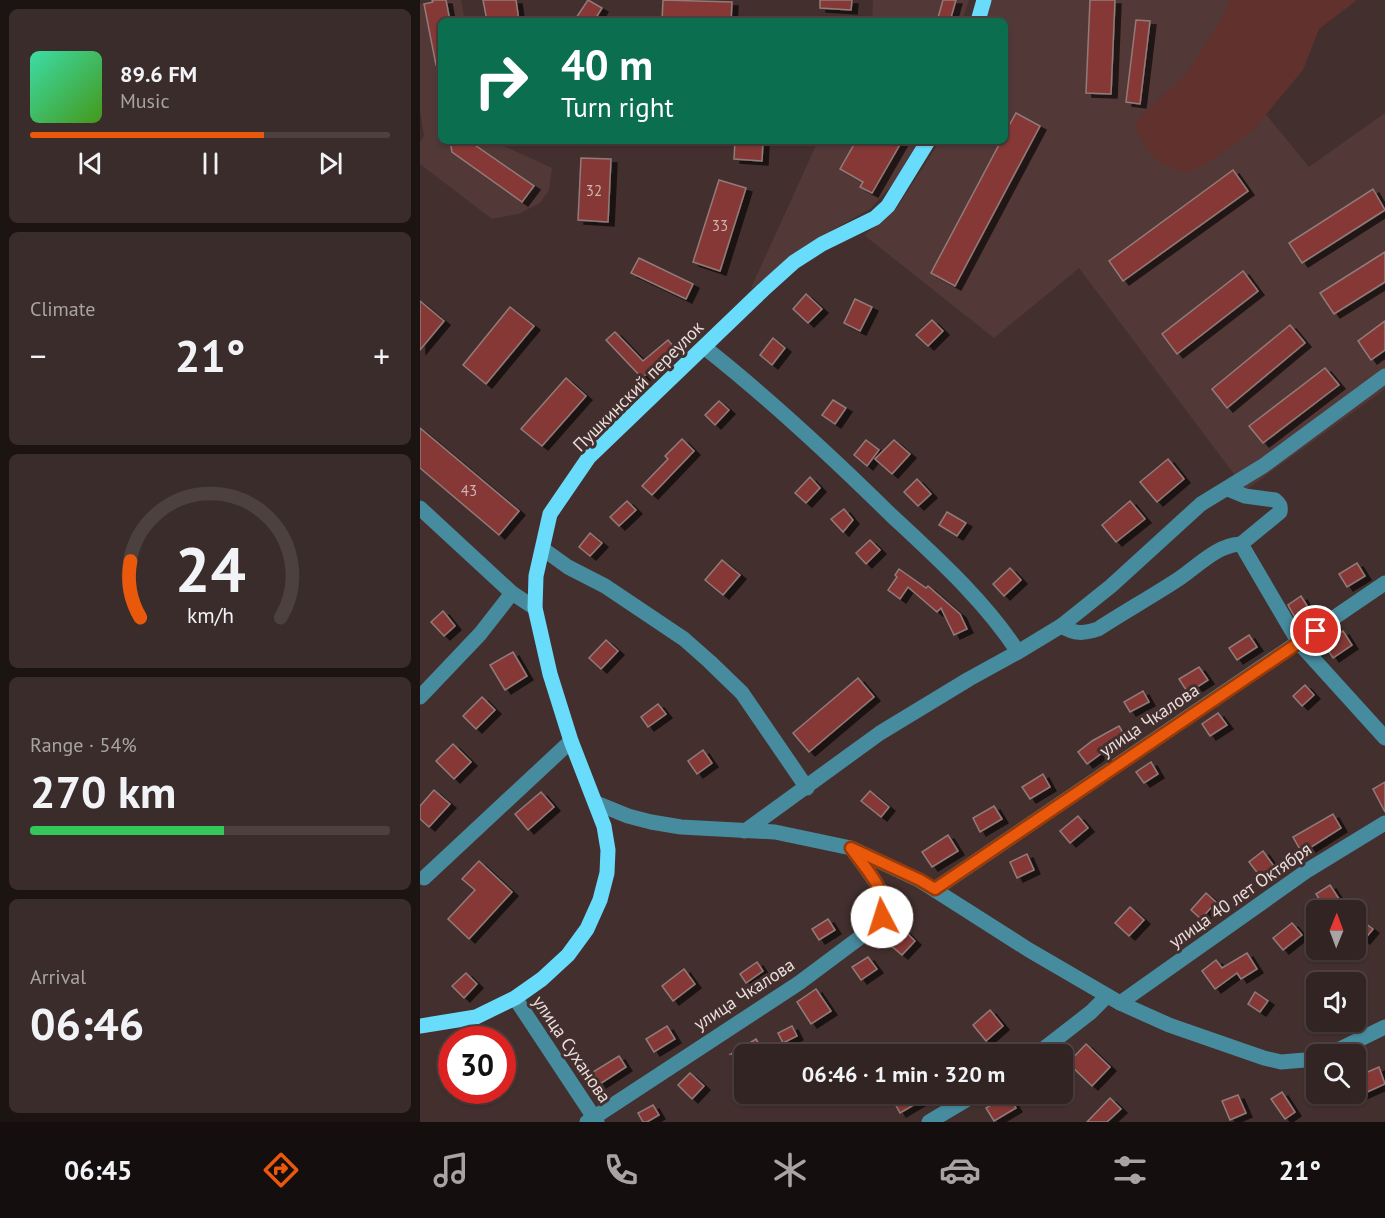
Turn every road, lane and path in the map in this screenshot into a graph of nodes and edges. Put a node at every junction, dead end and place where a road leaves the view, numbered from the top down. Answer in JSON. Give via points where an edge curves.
{"nodes":[{"id":1,"x":984,"y":0,"type":"edge"},
{"id":2,"x":979,"y":18,"type":"edge"},
{"id":3,"x":926,"y":144,"type":"edge"},
{"id":4,"x":704,"y":346,"type":"junction"},
{"id":5,"x":1385,"y":376,"type":"edge"},
{"id":6,"x":1228,"y":489,"type":"junction"},
{"id":7,"x":420,"y":508,"type":"edge"},
{"id":8,"x":1241,"y":544,"type":"junction"},
{"id":9,"x":543,"y":549,"type":"junction"},
{"id":10,"x":1385,"y":583,"type":"edge"},
{"id":11,"x":512,"y":593,"type":"junction"},
{"id":12,"x":536,"y":608,"type":"junction"},
{"id":13,"x":1061,"y":626,"type":"junction"},
{"id":14,"x":1299,"y":643,"type":"junction"},
{"id":15,"x":1018,"y":652,"type":"junction"},
{"id":16,"x":420,"y":697,"type":"edge"},
{"id":17,"x":1385,"y":738,"type":"edge"},
{"id":18,"x":571,"y":741,"type":"junction"},
{"id":19,"x":807,"y":788,"type":"junction"},
{"id":20,"x":596,"y":803,"type":"junction"},
{"id":21,"x":1385,"y":823,"type":"edge"},
{"id":22,"x":745,"y":831,"type":"junction"},
{"id":23,"x":851,"y":848,"type":"junction"},
{"id":24,"x":424,"y":878,"type":"dead end"},
{"id":25,"x":935,"y":889,"type":"junction"},
{"id":26,"x":515,"y":998,"type":"junction"},
{"id":27,"x":1113,"y":1000,"type":"junction"},
{"id":28,"x":420,"y":1026,"type":"edge"},
{"id":29,"x":1385,"y":1027,"type":"edge"},
{"id":30,"x":1050,"y":1044,"type":"edge"},
{"id":31,"x":1350,"y":1044,"type":"edge"},
{"id":32,"x":1306,"y":1059,"type":"edge"},
{"id":33,"x":959,"y":1104,"type":"edge"},
{"id":34,"x":592,"y":1120,"type":"edge"},
{"id":35,"x":929,"y":1122,"type":"edge"}],
"edges":[{"from":1,"to":2,"type":"main road"},
{"from":3,"to":4,"type":"main road","name":"Пушкинский переулок","via":[[908,177],[875,219],[794,262]]},
{"from":4,"to":9,"type":"main road","name":"Пушкинский переулок","via":[[589,458],[550,514]]},
{"from":4,"to":15,"type":"street","via":[[778,407],[901,524],[987,609]]},
{"from":5,"to":6,"type":"street"},
{"from":6,"to":8,"type":"street","via":[[1275,500],[1281,506],[1280,512]]},
{"from":6,"to":13,"type":"street","via":[[1201,504]]},
{"from":7,"to":11,"type":"street"},
{"from":8,"to":13,"type":"street","via":[[1211,555],[1098,629],[1073,633]]},
{"from":8,"to":14,"type":"street"},
{"from":9,"to":12,"type":"main road","name":"Пушкинский переулок","via":[[535,587]]},
{"from":9,"to":19,"type":"street","via":[[684,639],[710,662],[742,693]]},
{"from":10,"to":14,"type":"street","name":"улица Чкалова"},
{"from":11,"to":12,"type":"street"},
{"from":11,"to":16,"type":"street","via":[[480,634]]},
{"from":12,"to":18,"type":"main road","name":"Пушкинский переулок","via":[[550,674]]},
{"from":13,"to":15,"type":"street"},
{"from":14,"to":17,"type":"street"},
{"from":14,"to":25,"type":"street","name":"улица Чкалова"},
{"from":15,"to":19,"type":"street","via":[[880,733]]},
{"from":18,"to":20,"type":"main road","name":"Пушкинский переулок"},
{"from":18,"to":24,"type":"street"},
{"from":19,"to":22,"type":"street"},
{"from":20,"to":22,"type":"street","via":[[651,822]]},
{"from":20,"to":26,"type":"main road","name":"Пушкинский переулок","via":[[608,850],[608,873],[600,900],[568,955]]},
{"from":21,"to":27,"type":"street","name":"улица 40 лет Октября"},
{"from":22,"to":23,"type":"street","via":[[803,837]]},
{"from":23,"to":25,"type":"street"},
{"from":23,"to":34,"type":"street","name":"улица Чкалова","via":[[882,892],[882,917],[874,927],[799,983]]},
{"from":25,"to":27,"type":"street"},
{"from":26,"to":28,"type":"main road","name":"Пушкинский переулок","via":[[476,1017]]},
{"from":26,"to":34,"type":"street","name":"улица Суханова"},
{"from":27,"to":30,"type":"street","name":"улица 40 лет Октября"},
{"from":27,"to":32,"type":"street","via":[[1169,1025],[1263,1058],[1287,1062]]},
{"from":29,"to":31,"type":"street"},
{"from":33,"to":35,"type":"street"}]}
